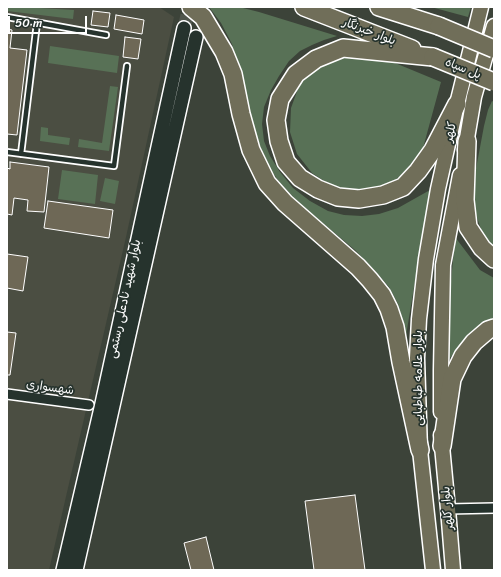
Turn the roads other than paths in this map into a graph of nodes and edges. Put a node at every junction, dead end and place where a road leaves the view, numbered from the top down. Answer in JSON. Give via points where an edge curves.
{"nodes":[{"id":1,"x":190,"y":7,"type":"edge"},
{"id":2,"x":304,"y":7,"type":"edge"},
{"id":3,"x":380,"y":7,"type":"edge"},
{"id":4,"x":397,"y":7,"type":"edge"},
{"id":5,"x":481,"y":7,"type":"edge"},
{"id":6,"x":7,"y":17,"type":"edge"},
{"id":7,"x":37,"y":23,"type":"junction"},
{"id":8,"x":439,"y":26,"type":"junction"},
{"id":9,"x":494,"y":26,"type":"edge"},
{"id":10,"x":184,"y":28,"type":"tunnel mouth"},
{"id":11,"x":106,"y":35,"type":"dead end"},
{"id":12,"x":196,"y":38,"type":"tunnel mouth"},
{"id":13,"x":494,"y":49,"type":"edge"},
{"id":14,"x":433,"y":57,"type":"junction"},
{"id":15,"x":127,"y":66,"type":"dead end"},
{"id":16,"x":494,"y":82,"type":"edge"},
{"id":17,"x":457,"y":104,"type":"junction"},
{"id":18,"x":467,"y":141,"type":"junction"},
{"id":19,"x":7,"y":152,"type":"edge"},
{"id":20,"x":21,"y":154,"type":"junction"},
{"id":21,"x":426,"y":258,"type":"joint"},
{"id":22,"x":494,"y":259,"type":"edge"},
{"id":23,"x":443,"y":265,"type":"joint"},
{"id":24,"x":494,"y":328,"type":"edge"},
{"id":25,"x":7,"y":394,"type":"edge"},
{"id":26,"x":89,"y":405,"type":"dead end"},
{"id":27,"x":442,"y":446,"type":"junction"},
{"id":28,"x":420,"y":450,"type":"junction"},
{"id":29,"x":494,"y":508,"type":"edge"},
{"id":30,"x":448,"y":509,"type":"junction"},
{"id":31,"x":63,"y":570,"type":"edge"},
{"id":32,"x":76,"y":570,"type":"edge"},
{"id":33,"x":433,"y":570,"type":"edge"},
{"id":34,"x":453,"y":570,"type":"edge"}],
"edges":[{"from":1,"to":28,"type":"highway","via":[[203,17],[224,52],[233,74],[251,150],[267,183],[285,203],[358,267],[382,295],[395,327]]},
{"from":2,"to":14,"type":"highway","name":"بلوار خبرنگار"},
{"from":3,"to":8,"type":"highway"},
{"from":4,"to":8,"type":"highway"},
{"from":5,"to":17,"type":"main road","name":"کلهر"},
{"from":6,"to":7,"type":"lane"},
{"from":7,"to":11,"type":"lane"},
{"from":7,"to":20,"type":"lane"},
{"from":8,"to":13,"type":"highway","bridge":true},
{"from":9,"to":18,"type":"main road","name":"کلهر","via":[[474,96]]},
{"from":10,"to":31,"type":"main road","name":"بلوار شهید نادعلی رستمی"},
{"from":12,"to":32,"type":"main road","name":"بلوار شهید نادعلی رستمی"},
{"from":14,"to":16,"type":"highway","name":"پل سپاه","bridge":true},
{"from":14,"to":17,"type":"highway","via":[[343,48],[316,59],[296,74],[280,99],[276,120],[286,162],[300,178],[338,197],[359,199],[383,195],[403,187],[418,171],[433,150]]},
{"from":15,"to":20,"type":"lane","via":[[114,166]]},
{"from":17,"to":21,"type":"main road","name":"کلهر"},
{"from":18,"to":22,"type":"highway","via":[[465,200],[468,227],[482,248]]},
{"from":18,"to":23,"type":"main road","name":"کلهر"},
{"from":19,"to":20,"type":"lane"},
{"from":21,"to":28,"type":"main road","name":"بلوار علامه طباطبایی","via":[[417,358]]},
{"from":23,"to":27,"type":"main road","name":"بلوار علامه طباطبایی"},
{"from":24,"to":27,"type":"highway","via":[[474,342],[463,356],[452,379]]},
{"from":25,"to":26,"type":"street","name":"شهسواری"},
{"from":27,"to":30,"type":"main road","name":"بلوار کلهر"},
{"from":28,"to":33,"type":"main road","name":"بلوار کلهر"},
{"from":29,"to":30,"type":"street"},
{"from":30,"to":34,"type":"main road","name":"بلوار کلهر"}]}
